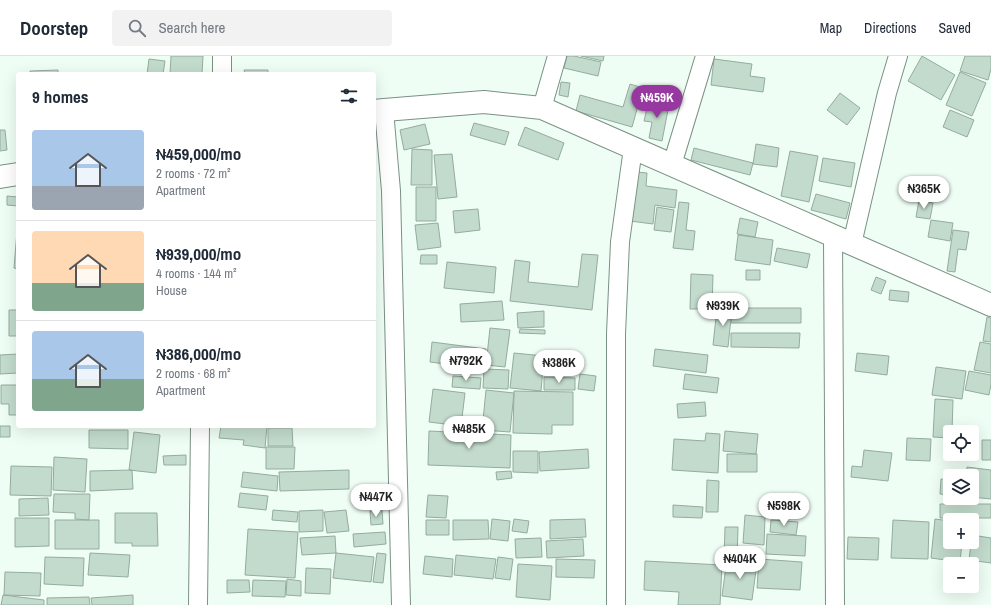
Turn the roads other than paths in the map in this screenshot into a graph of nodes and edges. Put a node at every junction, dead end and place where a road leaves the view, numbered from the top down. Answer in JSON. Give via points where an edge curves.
{"nodes":[{"id":1,"x":222,"y":56,"type":"edge"},
{"id":2,"x":557,"y":56,"type":"edge"},
{"id":3,"x":705,"y":56,"type":"edge"},
{"id":4,"x":898,"y":56,"type":"edge"},
{"id":5,"x":222,"y":72,"type":"edge"},
{"id":6,"x":542,"y":108,"type":"junction"},
{"id":7,"x":379,"y":110,"type":"edge"},
{"id":8,"x":633,"y":148,"type":"junction"},
{"id":9,"x":672,"y":166,"type":"junction"},
{"id":10,"x":16,"y":174,"type":"edge"},
{"id":11,"x":0,"y":177,"type":"edge"},
{"id":12,"x":842,"y":240,"type":"junction"},
{"id":13,"x":991,"y":305,"type":"edge"},
{"id":14,"x":200,"y":428,"type":"edge"},
{"id":15,"x":198,"y":605,"type":"edge"},
{"id":16,"x":401,"y":605,"type":"edge"},
{"id":17,"x":616,"y":605,"type":"edge"},
{"id":18,"x":835,"y":605,"type":"edge"}],
"edges":[{"from":1,"to":5,"type":"street"},
{"from":2,"to":6,"type":"street"},
{"from":3,"to":9,"type":"street"},
{"from":4,"to":12,"type":"street"},
{"from":6,"to":7,"type":"street","via":[[484,102]]},
{"from":6,"to":8,"type":"street"},
{"from":7,"to":16,"type":"street","via":[[391,191]]},
{"from":8,"to":9,"type":"street"},
{"from":8,"to":17,"type":"street","via":[[620,242],[617,319]]},
{"from":9,"to":12,"type":"street"},
{"from":10,"to":11,"type":"street"},
{"from":12,"to":13,"type":"street"},
{"from":12,"to":18,"type":"street"},
{"from":14,"to":15,"type":"street"}]}
